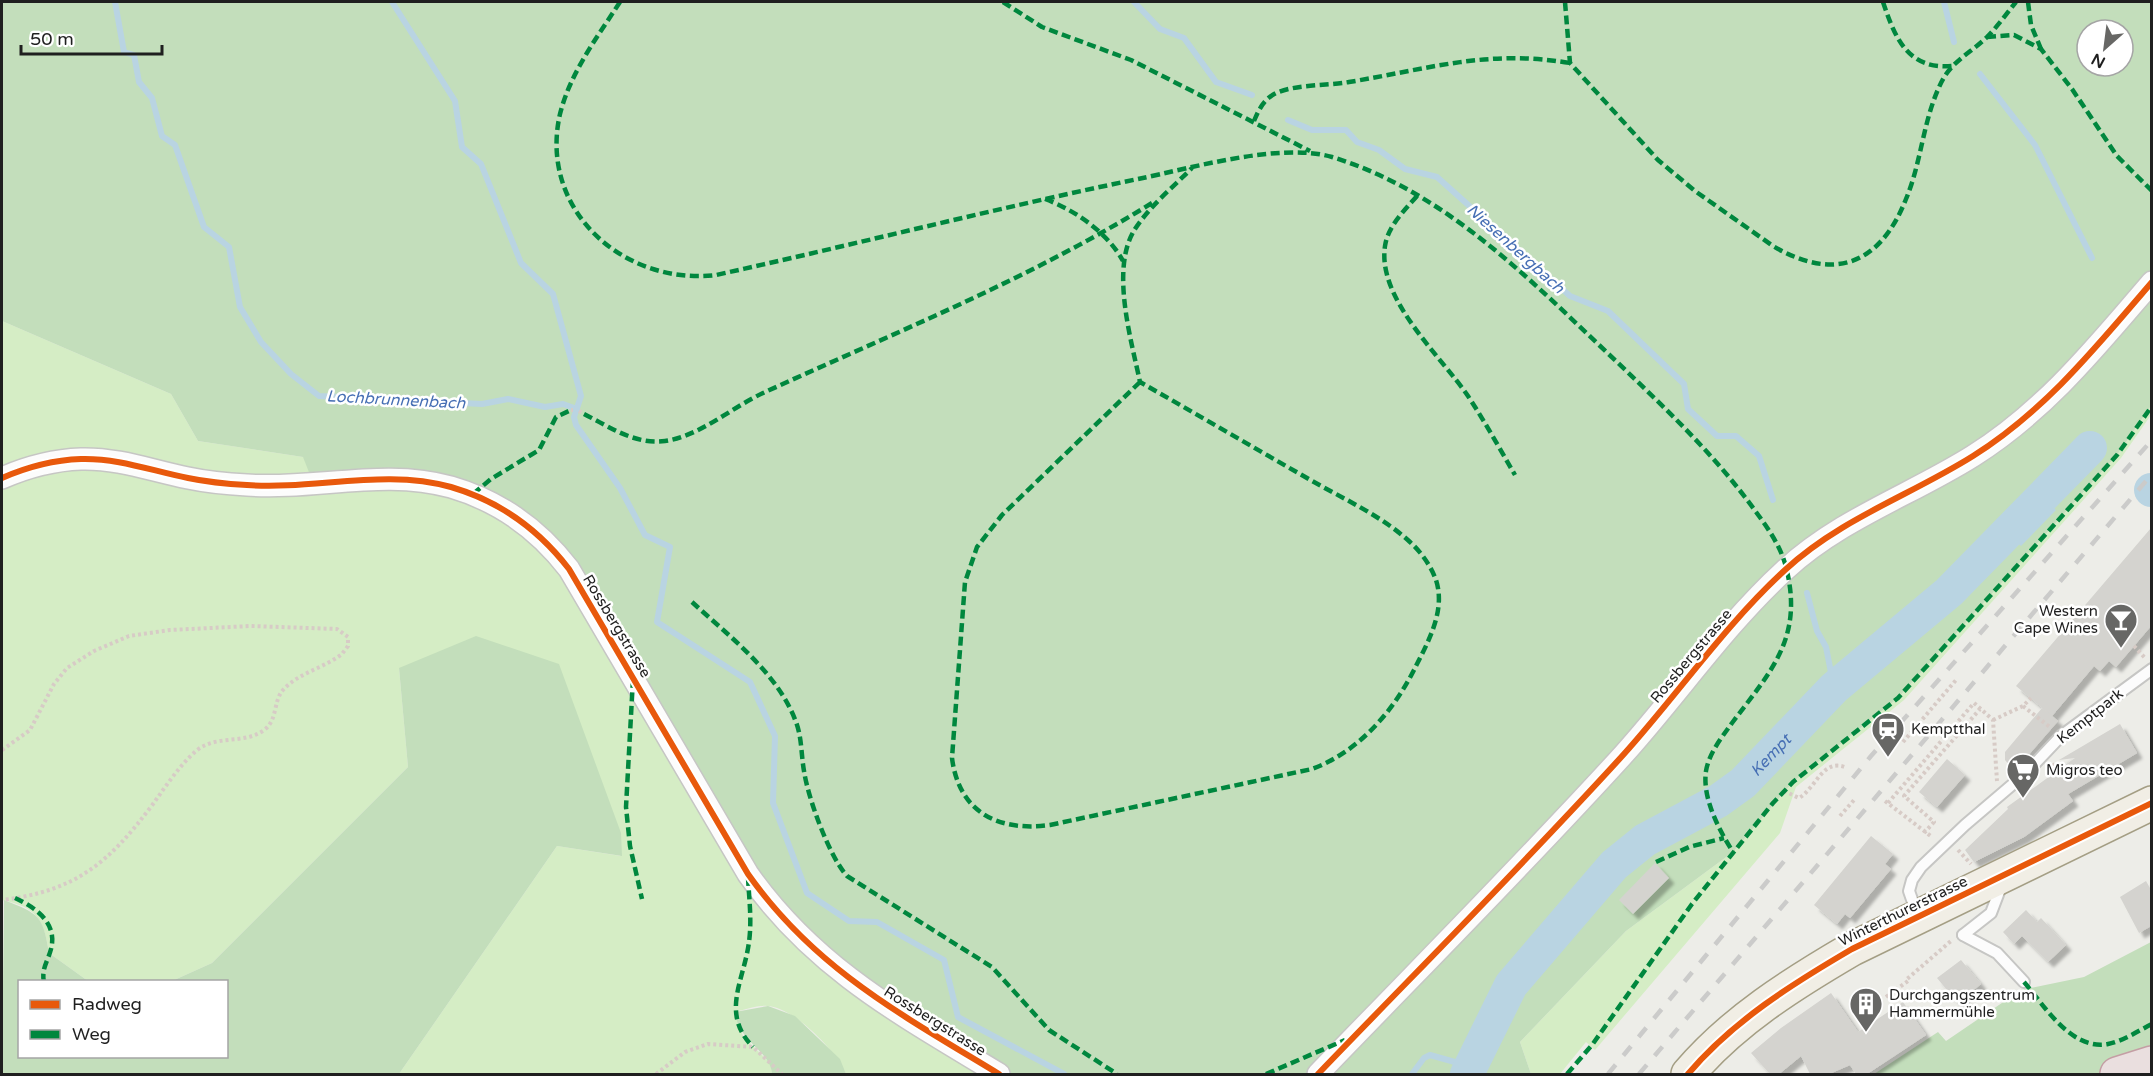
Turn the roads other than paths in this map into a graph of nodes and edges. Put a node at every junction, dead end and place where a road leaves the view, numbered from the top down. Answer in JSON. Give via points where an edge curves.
{"nodes":[{"id":1,"x":2151,"y":282,"type":"edge"},
{"id":2,"x":2,"y":478,"type":"edge"},
{"id":3,"x":2151,"y":669,"type":"edge"},
{"id":4,"x":2151,"y":803,"type":"edge"},
{"id":5,"x":1989,"y":871,"type":"junction"},
{"id":6,"x":1918,"y":917,"type":"junction"},
{"id":7,"x":2024,"y":982,"type":"dead end"},
{"id":8,"x":2151,"y":1063,"type":"edge"},
{"id":9,"x":999,"y":1074,"type":"edge"},
{"id":10,"x":1318,"y":1074,"type":"edge"},
{"id":11,"x":1688,"y":1074,"type":"edge"},
{"id":12,"x":2117,"y":1074,"type":"edge"}],
"edges":[{"from":1,"to":10,"type":"street","name":"Rossbergstrasse","via":[[2067,381],[2011,429],[1971,457],[1843,526],[1781,574],[1733,623],[1601,779]]},
{"from":2,"to":9,"type":"street","name":"Rossbergstrasse","via":[[49,462],[95,459],[126,462],[191,479],[249,485],[412,479],[453,487],[505,511],[540,536],[569,569],[747,874],[782,919],[838,972]]},
{"from":3,"to":6,"type":"lane","name":"Kemptpark","via":[[2061,736],[1921,867],[1910,885],[1909,898]]},
{"from":4,"to":5,"type":"main road","name":"Winterthurerstrasse"},
{"from":5,"to":6,"type":"main road","name":"Winterthurerstrasse"},
{"from":5,"to":7,"type":"lane","via":[[1998,900],[1991,913],[1963,935],[1997,953]]},
{"from":6,"to":11,"type":"main road","name":"Winterthurerstrasse","via":[[1852,949],[1789,987],[1738,1025]]},
{"from":8,"to":12,"type":"highway"}]}
